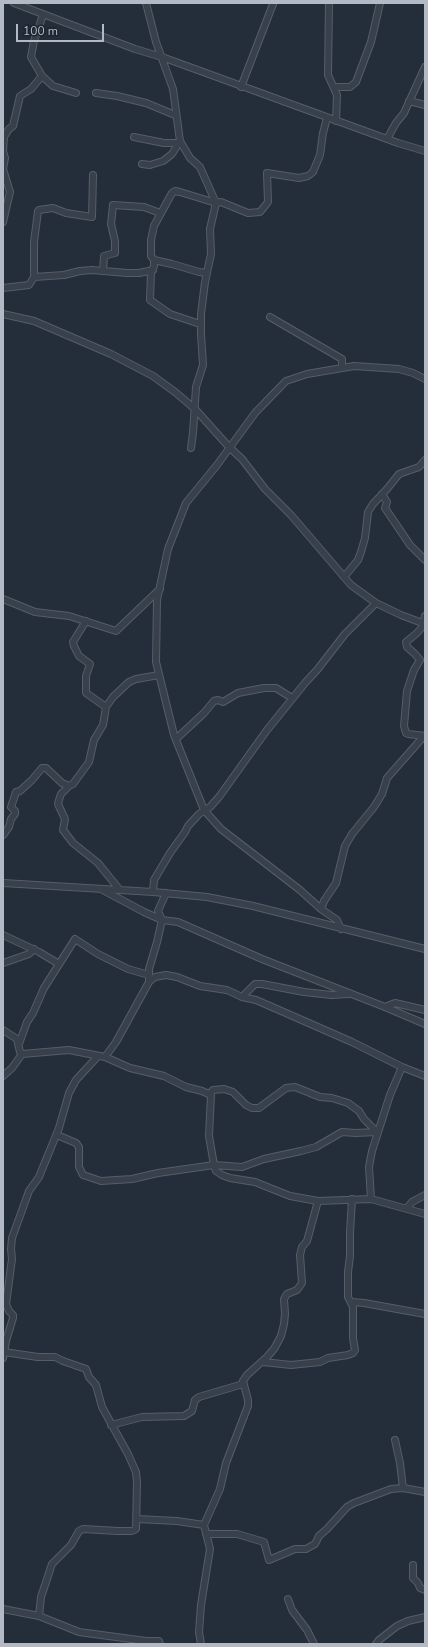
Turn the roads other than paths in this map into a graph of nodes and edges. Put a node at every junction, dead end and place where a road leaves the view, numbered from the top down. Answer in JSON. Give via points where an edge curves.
{"nodes":[{"id":1,"x":14,"y":3,"type":"edge"},
{"id":2,"x":146,"y":3,"type":"edge"},
{"id":3,"x":329,"y":3,"type":"edge"},
{"id":4,"x":380,"y":3,"type":"edge"},
{"id":5,"x":273,"y":4,"type":"dead end"},
{"id":6,"x":43,"y":15,"type":"junction"},
{"id":7,"x":162,"y":57,"type":"junction"},
{"id":8,"x":425,"y":67,"type":"edge"},
{"id":9,"x":42,"y":76,"type":"junction"},
{"id":10,"x":241,"y":87,"type":"junction"},
{"id":11,"x":334,"y":87,"type":"junction"},
{"id":12,"x":76,"y":93,"type":"dead end"},
{"id":13,"x":96,"y":93,"type":"dead end"},
{"id":14,"x":409,"y":101,"type":"junction"},
{"id":15,"x":425,"y":106,"type":"edge"},
{"id":16,"x":175,"y":115,"type":"junction"},
{"id":17,"x":328,"y":118,"type":"junction"},
{"id":18,"x":336,"y":120,"type":"junction"},
{"id":19,"x":134,"y":137,"type":"dead end"},
{"id":20,"x":387,"y":139,"type":"junction"},
{"id":21,"x":179,"y":142,"type":"junction"},
{"id":22,"x":425,"y":151,"type":"edge"},
{"id":23,"x":142,"y":164,"type":"dead end"},
{"id":24,"x":93,"y":175,"type":"dead end"},
{"id":25,"x":216,"y":203,"type":"junction"},
{"id":26,"x":160,"y":213,"type":"junction"},
{"id":27,"x":3,"y":222,"type":"edge"},
{"id":28,"x":154,"y":260,"type":"junction"},
{"id":29,"x":153,"y":270,"type":"junction"},
{"id":30,"x":103,"y":271,"type":"junction"},
{"id":31,"x":207,"y":273,"type":"junction"},
{"id":32,"x":34,"y":278,"type":"junction"},
{"id":33,"x":3,"y":288,"type":"edge"},
{"id":34,"x":3,"y":314,"type":"edge"},
{"id":35,"x":270,"y":317,"type":"dead end"},
{"id":36,"x":200,"y":324,"type":"junction"},
{"id":37,"x":342,"y":367,"type":"junction"},
{"id":38,"x":425,"y":379,"type":"edge"},
{"id":39,"x":195,"y":409,"type":"junction"},
{"id":40,"x":229,"y":447,"type":"junction"},
{"id":41,"x":191,"y":448,"type":"dead end"},
{"id":42,"x":424,"y":461,"type":"edge"},
{"id":43,"x":425,"y":471,"type":"edge"},
{"id":44,"x":382,"y":494,"type":"junction"},
{"id":45,"x":425,"y":560,"type":"edge"},
{"id":46,"x":344,"y":577,"type":"junction"},
{"id":47,"x":160,"y":589,"type":"junction"},
{"id":48,"x":3,"y":598,"type":"edge"},
{"id":49,"x":376,"y":603,"type":"junction"},
{"id":50,"x":425,"y":616,"type":"edge"},
{"id":51,"x":86,"y":621,"type":"junction"},
{"id":52,"x":424,"y":624,"type":"edge"},
{"id":53,"x":159,"y":675,"type":"junction"},
{"id":54,"x":292,"y":698,"type":"junction"},
{"id":55,"x":106,"y":707,"type":"junction"},
{"id":56,"x":424,"y":736,"type":"edge"},
{"id":57,"x":176,"y":739,"type":"junction"},
{"id":58,"x":68,"y":786,"type":"junction"},
{"id":59,"x":204,"y":810,"type":"junction"},
{"id":60,"x":3,"y":835,"type":"edge"},
{"id":61,"x":3,"y":883,"type":"edge"},
{"id":62,"x":99,"y":888,"type":"junction"},
{"id":63,"x":119,"y":889,"type":"junction"},
{"id":64,"x":153,"y":892,"type":"junction"},
{"id":65,"x":166,"y":892,"type":"junction"},
{"id":66,"x":321,"y":909,"type":"junction"},
{"id":67,"x":162,"y":920,"type":"junction"},
{"id":68,"x":341,"y":929,"type":"junction"},
{"id":69,"x":3,"y":935,"type":"edge"},
{"id":70,"x":34,"y":949,"type":"junction"},
{"id":71,"x":425,"y":949,"type":"edge"},
{"id":72,"x":3,"y":963,"type":"edge"},
{"id":73,"x":59,"y":964,"type":"junction"},
{"id":74,"x":149,"y":978,"type":"junction"},
{"id":75,"x":351,"y":994,"type":"junction"},
{"id":76,"x":242,"y":997,"type":"junction"},
{"id":77,"x":385,"y":1007,"type":"junction"},
{"id":78,"x":425,"y":1010,"type":"edge"},
{"id":79,"x":425,"y":1024,"type":"edge"},
{"id":80,"x":3,"y":1030,"type":"edge"},
{"id":81,"x":18,"y":1046,"type":"junction"},
{"id":82,"x":22,"y":1054,"type":"junction"},
{"id":83,"x":102,"y":1056,"type":"junction"},
{"id":84,"x":402,"y":1067,"type":"junction"},
{"id":85,"x":3,"y":1076,"type":"edge"},
{"id":86,"x":425,"y":1076,"type":"edge"},
{"id":87,"x":209,"y":1094,"type":"junction"},
{"id":88,"x":377,"y":1132,"type":"junction"},
{"id":89,"x":57,"y":1135,"type":"junction"},
{"id":90,"x":214,"y":1165,"type":"junction"},
{"id":91,"x":425,"y":1195,"type":"edge"},
{"id":92,"x":352,"y":1199,"type":"junction"},
{"id":93,"x":371,"y":1199,"type":"junction"},
{"id":94,"x":318,"y":1201,"type":"junction"},
{"id":95,"x":407,"y":1208,"type":"junction"},
{"id":96,"x":425,"y":1214,"type":"edge"},
{"id":97,"x":352,"y":1302,"type":"junction"},
{"id":98,"x":425,"y":1314,"type":"edge"},
{"id":99,"x":4,"y":1355,"type":"edge"},
{"id":100,"x":263,"y":1362,"type":"junction"},
{"id":101,"x":243,"y":1384,"type":"junction"},
{"id":102,"x":112,"y":1425,"type":"junction"},
{"id":103,"x":395,"y":1440,"type":"dead end"},
{"id":104,"x":403,"y":1488,"type":"junction"},
{"id":105,"x":425,"y":1492,"type":"edge"},
{"id":106,"x":137,"y":1519,"type":"junction"},
{"id":107,"x":204,"y":1525,"type":"junction"},
{"id":108,"x":206,"y":1534,"type":"junction"},
{"id":109,"x":413,"y":1565,"type":"dead end"},
{"id":110,"x":425,"y":1590,"type":"edge"},
{"id":111,"x":288,"y":1599,"type":"dead end"},
{"id":112,"x":3,"y":1609,"type":"edge"},
{"id":113,"x":39,"y":1616,"type":"junction"},
{"id":114,"x":425,"y":1617,"type":"edge"},
{"id":115,"x":160,"y":1644,"type":"edge"},
{"id":116,"x":201,"y":1644,"type":"edge"},
{"id":117,"x":314,"y":1644,"type":"edge"},
{"id":118,"x":376,"y":1644,"type":"edge"}],
"edges":[{"from":1,"to":6,"type":"street"},
{"from":2,"to":7,"type":"street"},
{"from":3,"to":11,"type":"street","via":[[328,75]]},
{"from":4,"to":11,"type":"street","via":[[371,42],[356,82],[350,87]]},
{"from":5,"to":10,"type":"street"},
{"from":6,"to":7,"type":"street"},
{"from":6,"to":9,"type":"street","via":[[31,57]]},
{"from":7,"to":10,"type":"street"},
{"from":7,"to":16,"type":"street","via":[[173,89]]},
{"from":8,"to":14,"type":"street"},
{"from":9,"to":12,"type":"street","via":[[53,86]]},
{"from":9,"to":27,"type":"street","via":[[31,89],[20,96],[13,126],[4,137],[3,169],[10,192]]},
{"from":10,"to":17,"type":"street"},
{"from":11,"to":18,"type":"street","via":[[337,95]]},
{"from":13,"to":16,"type":"street","via":[[146,103]]},
{"from":14,"to":15,"type":"street"},
{"from":14,"to":20,"type":"street"},
{"from":16,"to":21,"type":"street"},
{"from":17,"to":18,"type":"street"},
{"from":17,"to":25,"type":"street","via":[[314,172],[299,178],[267,173],[268,202],[258,213],[248,213],[221,202]]},
{"from":18,"to":20,"type":"street"},
{"from":19,"to":21,"type":"street","via":[[164,143]]},
{"from":20,"to":22,"type":"street"},
{"from":21,"to":23,"type":"street","via":[[172,154],[163,161]]},
{"from":21,"to":25,"type":"street","via":[[200,167]]},
{"from":24,"to":32,"type":"street","via":[[92,217],[53,208],[38,211],[34,242]]},
{"from":25,"to":26,"type":"street","via":[[175,191]]},
{"from":25,"to":31,"type":"street","via":[[210,229],[211,254]]},
{"from":26,"to":28,"type":"street","via":[[150,240],[151,256]]},
{"from":26,"to":30,"type":"street","via":[[144,207],[113,205],[111,224],[115,253],[104,256]]},
{"from":28,"to":29,"type":"street"},
{"from":28,"to":31,"type":"street"},
{"from":29,"to":30,"type":"street","via":[[139,273]]},
{"from":29,"to":36,"type":"street","via":[[150,280],[151,302],[170,314]]},
{"from":30,"to":32,"type":"street","via":[[80,271]]},
{"from":31,"to":36,"type":"street"},
{"from":32,"to":33,"type":"street","via":[[29,285]]},
{"from":34,"to":39,"type":"street","via":[[34,321],[111,354],[152,376]]},
{"from":35,"to":37,"type":"street","via":[[342,359]]},
{"from":36,"to":39,"type":"street","via":[[203,365],[196,387]]},
{"from":37,"to":38,"type":"street","via":[[400,369]]},
{"from":37,"to":40,"type":"street","via":[[286,381],[262,405]]},
{"from":39,"to":40,"type":"street"},
{"from":39,"to":41,"type":"street"},
{"from":40,"to":46,"type":"street","via":[[242,459],[265,489],[292,515]]},
{"from":40,"to":47,"type":"street","via":[[182,510],[168,548]]},
{"from":42,"to":43,"type":"street"},
{"from":42,"to":44,"type":"street","via":[[420,467],[399,474]]},
{"from":44,"to":45,"type":"street","via":[[387,502],[385,508],[410,545]]},
{"from":44,"to":46,"type":"street","via":[[368,512],[365,538],[359,556]]},
{"from":46,"to":49,"type":"street","via":[[360,593]]},
{"from":47,"to":51,"type":"street","via":[[116,631]]},
{"from":47,"to":53,"type":"street","via":[[157,600],[156,654]]},
{"from":48,"to":51,"type":"street","via":[[35,612]]},
{"from":49,"to":52,"type":"street"},
{"from":49,"to":54,"type":"street","via":[[345,634]]},
{"from":50,"to":52,"type":"street"},
{"from":51,"to":55,"type":"street","via":[[73,642],[79,656],[90,664],[86,676],[86,694]]},
{"from":52,"to":56,"type":"street","via":[[406,642],[407,647],[420,660],[407,692],[404,726],[406,733]]},
{"from":53,"to":55,"type":"street","via":[[129,682]]},
{"from":53,"to":57,"type":"street"},
{"from":54,"to":57,"type":"street","via":[[276,688],[264,688],[233,695],[227,701],[214,701]]},
{"from":54,"to":59,"type":"street","via":[[219,797]]},
{"from":55,"to":58,"type":"street","via":[[103,725],[94,740],[89,762],[77,781]]},
{"from":56,"to":66,"type":"street","via":[[388,778],[374,807],[352,834],[345,846],[336,884]]},
{"from":57,"to":59,"type":"street"},
{"from":58,"to":60,"type":"street","via":[[46,768],[42,768],[32,780],[15,793],[11,808],[15,814]]},
{"from":58,"to":63,"type":"street","via":[[58,804],[65,819],[63,830],[98,863]]},
{"from":59,"to":64,"type":"street","via":[[190,823],[164,863],[154,880]]},
{"from":59,"to":66,"type":"street","via":[[221,829]]},
{"from":61,"to":62,"type":"street"},
{"from":62,"to":63,"type":"street"},
{"from":62,"to":67,"type":"street"},
{"from":63,"to":64,"type":"street"},
{"from":64,"to":65,"type":"street"},
{"from":65,"to":67,"type":"street","via":[[158,911]]},
{"from":65,"to":68,"type":"street","via":[[229,900]]},
{"from":66,"to":68,"type":"street","via":[[337,920]]},
{"from":67,"to":74,"type":"street","via":[[149,968]]},
{"from":67,"to":75,"type":"street","via":[[178,922],[262,960]]},
{"from":68,"to":71,"type":"street"},
{"from":69,"to":70,"type":"street"},
{"from":70,"to":72,"type":"street","via":[[29,954]]},
{"from":70,"to":73,"type":"street"},
{"from":73,"to":74,"type":"street","via":[[75,939],[98,954]]},
{"from":73,"to":81,"type":"street","via":[[44,988]]},
{"from":74,"to":76,"type":"street","via":[[177,976],[200,986],[227,990]]},
{"from":74,"to":83,"type":"street","via":[[116,1042]]},
{"from":75,"to":76,"type":"street","via":[[318,994],[255,984]]},
{"from":75,"to":77,"type":"street"},
{"from":76,"to":84,"type":"street","via":[[256,1000],[352,1042]]},
{"from":77,"to":78,"type":"street","via":[[395,1003]]},
{"from":77,"to":79,"type":"street"},
{"from":80,"to":81,"type":"street","via":[[17,1039]]},
{"from":81,"to":82,"type":"street"},
{"from":82,"to":83,"type":"street","via":[[69,1050]]},
{"from":82,"to":85,"type":"street"},
{"from":83,"to":87,"type":"street"},
{"from":83,"to":89,"type":"street","via":[[76,1080],[69,1093]]},
{"from":84,"to":86,"type":"street"},
{"from":84,"to":88,"type":"street"},
{"from":87,"to":88,"type":"street","via":[[213,1090],[224,1089],[233,1092],[246,1105],[259,1108],[286,1088],[296,1087],[320,1097],[348,1104],[359,1111]]},
{"from":87,"to":90,"type":"street","via":[[212,1103],[209,1136]]},
{"from":88,"to":90,"type":"street","via":[[342,1132],[316,1147],[301,1151],[242,1166]]},
{"from":88,"to":93,"type":"street","via":[[369,1167]]},
{"from":89,"to":90,"type":"street","via":[[76,1143],[79,1147],[79,1167],[82,1175],[102,1181],[132,1179]]},
{"from":89,"to":99,"type":"street","via":[[39,1177],[28,1191],[12,1238],[6,1304],[13,1318]]},
{"from":90,"to":94,"type":"street","via":[[216,1171],[230,1178],[255,1182],[290,1196]]},
{"from":91,"to":95,"type":"street"},
{"from":92,"to":93,"type":"street"},
{"from":92,"to":94,"type":"street"},
{"from":92,"to":97,"type":"street","via":[[348,1272],[348,1296]]},
{"from":93,"to":95,"type":"street"},
{"from":94,"to":100,"type":"street","via":[[300,1256],[302,1283],[297,1290],[285,1295],[281,1336]]},
{"from":95,"to":96,"type":"street"},
{"from":97,"to":98,"type":"street"},
{"from":97,"to":100,"type":"street","via":[[354,1353],[320,1362],[291,1365]]},
{"from":99,"to":102,"type":"street","via":[[55,1357],[86,1369],[96,1385],[100,1404]]},
{"from":100,"to":101,"type":"street","via":[[247,1375]]},
{"from":101,"to":102,"type":"street","via":[[199,1397],[195,1400],[192,1411],[184,1416],[142,1417]]},
{"from":101,"to":107,"type":"street","via":[[248,1406],[226,1463],[220,1489]]},
{"from":102,"to":106,"type":"street","via":[[136,1472]]},
{"from":103,"to":104,"type":"street"},
{"from":104,"to":105,"type":"street"},
{"from":104,"to":108,"type":"street","via":[[346,1507],[319,1536],[315,1544],[269,1560],[264,1542],[237,1534]]},
{"from":106,"to":107,"type":"street"},
{"from":106,"to":113,"type":"street","via":[[134,1530],[79,1531],[71,1545],[52,1564],[41,1597]]},
{"from":107,"to":108,"type":"street"},
{"from":108,"to":116,"type":"street","via":[[210,1548],[201,1605]]},
{"from":109,"to":110,"type":"street","via":[[413,1578],[420,1588]]},
{"from":111,"to":117,"type":"street","via":[[292,1610]]},
{"from":112,"to":113,"type":"street"},
{"from":113,"to":115,"type":"street","via":[[79,1632],[160,1641]]},
{"from":114,"to":118,"type":"street","via":[[397,1626]]}]}
